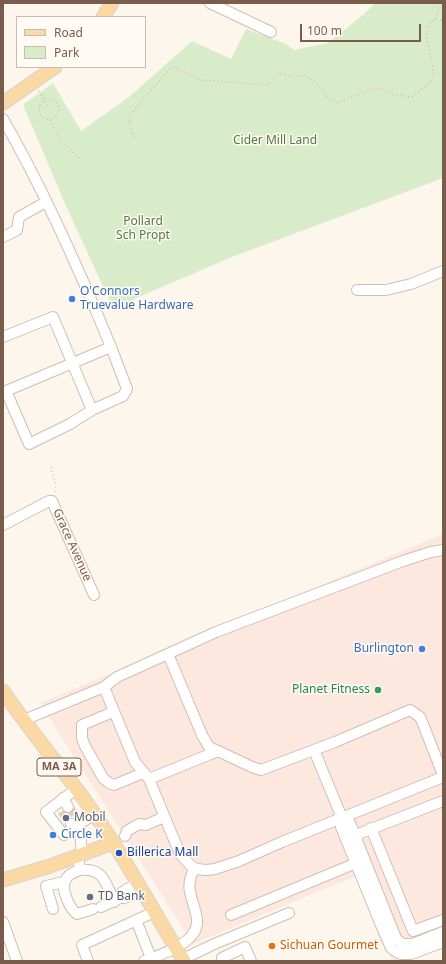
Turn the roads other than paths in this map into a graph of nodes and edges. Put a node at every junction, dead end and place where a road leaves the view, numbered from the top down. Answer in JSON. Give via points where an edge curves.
{"nodes":[{"id":1,"x":112,"y":3,"type":"edge"},
{"id":2,"x":210,"y":3,"type":"edge"},
{"id":3,"x":104,"y":16,"type":"edge"},
{"id":4,"x":271,"y":32,"type":"dead end"},
{"id":5,"x":54,"y":68,"type":"edge"},
{"id":6,"x":3,"y":103,"type":"edge"},
{"id":7,"x":3,"y":119,"type":"edge"},
{"id":8,"x":46,"y":202,"type":"junction"},
{"id":9,"x":3,"y":237,"type":"edge"},
{"id":10,"x":443,"y":271,"type":"edge"},
{"id":11,"x":357,"y":290,"type":"dead end"},
{"id":12,"x":3,"y":337,"type":"edge"},
{"id":13,"x":111,"y":347,"type":"junction"},
{"id":14,"x":72,"y":364,"type":"junction"},
{"id":15,"x":5,"y":392,"type":"edge"},
{"id":16,"x":92,"y":410,"type":"junction"},
{"id":17,"x":3,"y":525,"type":"edge"},
{"id":18,"x":443,"y":550,"type":"edge"},
{"id":19,"x":94,"y":595,"type":"dead end"},
{"id":20,"x":168,"y":654,"type":"junction"},
{"id":21,"x":104,"y":687,"type":"junction"},
{"id":22,"x":3,"y":691,"type":"edge"},
{"id":23,"x":114,"y":712,"type":"junction"},
{"id":24,"x":24,"y":720,"type":"junction"},
{"id":25,"x":314,"y":750,"type":"junction"},
{"id":26,"x":218,"y":751,"type":"junction"},
{"id":27,"x":146,"y":776,"type":"junction"},
{"id":28,"x":443,"y":776,"type":"edge"},
{"id":29,"x":76,"y":789,"type":"junction"},
{"id":30,"x":443,"y":800,"type":"edge"},
{"id":31,"x":94,"y":814,"type":"junction"},
{"id":32,"x":164,"y":817,"type":"junction"},
{"id":33,"x":343,"y":819,"type":"junction"},
{"id":34,"x":76,"y":824,"type":"junction"},
{"id":35,"x":371,"y":828,"type":"junction"},
{"id":36,"x":350,"y":837,"type":"junction"},
{"id":37,"x":113,"y":843,"type":"junction"},
{"id":38,"x":80,"y":855,"type":"junction"},
{"id":39,"x":360,"y":862,"type":"junction"},
{"id":40,"x":194,"y":868,"type":"junction"},
{"id":41,"x":80,"y":870,"type":"junction"},
{"id":42,"x":3,"y":880,"type":"edge"},
{"id":43,"x":64,"y":882,"type":"junction"},
{"id":44,"x":140,"y":887,"type":"junction"},
{"id":45,"x":117,"y":900,"type":"junction"},
{"id":46,"x":53,"y":909,"type":"dead end"},
{"id":47,"x":154,"y":912,"type":"junction"},
{"id":48,"x":289,"y":913,"type":"dead end"},
{"id":49,"x":232,"y":915,"type":"dead end"},
{"id":50,"x":136,"y":920,"type":"junction"},
{"id":51,"x":443,"y":920,"type":"edge"},
{"id":52,"x":3,"y":922,"type":"edge"},
{"id":53,"x":443,"y":932,"type":"edge"},
{"id":54,"x":443,"y":942,"type":"edge"},
{"id":55,"x":175,"y":948,"type":"junction"},
{"id":56,"x":400,"y":949,"type":"junction"},
{"id":57,"x":147,"y":960,"type":"edge"},
{"id":58,"x":184,"y":960,"type":"edge"},
{"id":59,"x":17,"y":961,"type":"edge"},
{"id":60,"x":88,"y":961,"type":"edge"},
{"id":61,"x":222,"y":961,"type":"edge"},
{"id":62,"x":251,"y":961,"type":"edge"}],
"edges":[{"from":1,"to":3,"type":"main road"},
{"from":2,"to":4,"type":"street"},
{"from":5,"to":6,"type":"main road"},
{"from":7,"to":8,"type":"street"},
{"from":8,"to":9,"type":"street","via":[[19,217],[17,230]]},
{"from":8,"to":13,"type":"street","via":[[94,304]]},
{"from":10,"to":11,"type":"street","via":[[386,290]]},
{"from":12,"to":14,"type":"street","via":[[53,317]]},
{"from":13,"to":14,"type":"street"},
{"from":13,"to":16,"type":"street","via":[[127,389],[123,396]]},
{"from":14,"to":15,"type":"street"},
{"from":14,"to":16,"type":"street"},
{"from":15,"to":16,"type":"street","via":[[29,444]]},
{"from":17,"to":19,"type":"street","name":"Grace Avenue","via":[[52,501]]},
{"from":18,"to":20,"type":"street","via":[[396,564],[216,632]]},
{"from":20,"to":21,"type":"street","via":[[117,677]]},
{"from":20,"to":26,"type":"street","via":[[202,735],[209,747]]},
{"from":21,"to":23,"type":"street"},
{"from":21,"to":24,"type":"street"},
{"from":22,"to":24,"type":"main road","number":"MA 3A"},
{"from":23,"to":27,"type":"street","via":[[136,762]]},
{"from":23,"to":27,"type":"street","via":[[82,725],[85,746],[108,783],[114,785]]},
{"from":24,"to":29,"type":"main road","number":"MA 3A"},
{"from":25,"to":26,"type":"street","via":[[261,770]]},
{"from":25,"to":28,"type":"street","via":[[410,710],[420,717]]},
{"from":25,"to":33,"type":"street"},
{"from":26,"to":27,"type":"street"},
{"from":27,"to":32,"type":"street"},
{"from":28,"to":33,"type":"street"},
{"from":29,"to":31,"type":"main road","number":"MA 3A"},
{"from":29,"to":34,"type":"street","via":[[62,805],[46,812],[64,835]]},
{"from":30,"to":35,"type":"street"},
{"from":31,"to":34,"type":"street"},
{"from":31,"to":37,"type":"main road","number":"MA 3A"},
{"from":32,"to":37,"type":"street","via":[[146,825],[139,824]]},
{"from":32,"to":40,"type":"street","via":[[180,854]]},
{"from":33,"to":36,"type":"street","via":[[350,823]]},
{"from":33,"to":40,"type":"street","via":[[239,862],[216,869]]},
{"from":34,"to":38,"type":"street","via":[[80,832]]},
{"from":35,"to":36,"type":"street"},
{"from":35,"to":51,"type":"street","via":[[413,931]]},
{"from":36,"to":39,"type":"street"},
{"from":37,"to":38,"type":"main road"},
{"from":37,"to":44,"type":"main road","number":"MA 3A"},
{"from":38,"to":41,"type":"street"},
{"from":38,"to":42,"type":"main road"},
{"from":39,"to":49,"type":"street"},
{"from":39,"to":56,"type":"street","via":[[391,948]]},
{"from":40,"to":55,"type":"street","via":[[188,884],[197,924],[190,937]]},
{"from":41,"to":43,"type":"street","via":[[70,874]]},
{"from":41,"to":45,"type":"street","via":[[92,869],[99,874],[106,880]]},
{"from":43,"to":45,"type":"street","via":[[66,897],[77,914]]},
{"from":43,"to":46,"type":"street","via":[[46,886]]},
{"from":44,"to":45,"type":"street","via":[[121,893]]},
{"from":44,"to":47,"type":"main road","number":"MA 3A"},
{"from":47,"to":50,"type":"street"},
{"from":47,"to":55,"type":"main road","number":"MA 3A"},
{"from":48,"to":58,"type":"street","via":[[212,945]]},
{"from":50,"to":57,"type":"street"},
{"from":50,"to":60,"type":"street","via":[[82,945]]},
{"from":52,"to":59,"type":"street"},
{"from":53,"to":56,"type":"street"},
{"from":54,"to":56,"type":"street","via":[[406,955]]},
{"from":55,"to":57,"type":"street"},
{"from":55,"to":58,"type":"main road","number":"MA 3A"},
{"from":61,"to":62,"type":"street","via":[[222,958],[245,947]]}]}
